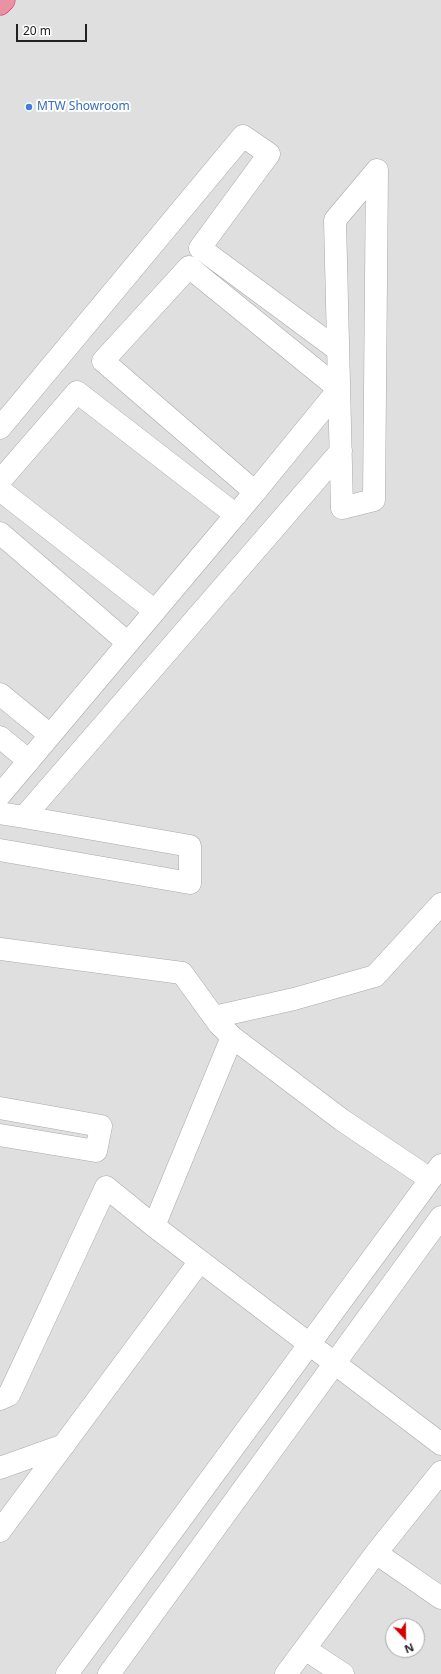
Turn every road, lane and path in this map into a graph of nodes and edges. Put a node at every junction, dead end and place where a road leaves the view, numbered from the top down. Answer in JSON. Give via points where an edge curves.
{"nodes":[{"id":1,"x":4,"y":0,"type":"edge"},
{"id":2,"x":0,"y":4,"type":"edge"},
{"id":3,"x":338,"y":350,"type":"junction"},
{"id":4,"x":339,"y":389,"type":"junction"},
{"id":5,"x":0,"y":428,"type":"edge"},
{"id":6,"x":341,"y":452,"type":"junction"},
{"id":7,"x":0,"y":481,"type":"edge"},
{"id":8,"x":0,"y":490,"type":"edge"},
{"id":9,"x":255,"y":492,"type":"junction"},
{"id":10,"x":236,"y":515,"type":"junction"},
{"id":11,"x":0,"y":533,"type":"edge"},
{"id":12,"x":155,"y":611,"type":"junction"},
{"id":13,"x":128,"y":643,"type":"junction"},
{"id":14,"x":0,"y":694,"type":"edge"},
{"id":15,"x":50,"y":736,"type":"junction"},
{"id":16,"x":0,"y":737,"type":"edge"},
{"id":17,"x":29,"y":761,"type":"junction"},
{"id":18,"x":0,"y":795,"type":"edge"},
{"id":19,"x":0,"y":813,"type":"edge"},
{"id":20,"x":24,"y":817,"type":"junction"},
{"id":21,"x":0,"y":850,"type":"edge"},
{"id":22,"x":441,"y":904,"type":"edge"},
{"id":23,"x":0,"y":949,"type":"edge"},
{"id":24,"x":214,"y":1017,"type":"junction"},
{"id":25,"x":232,"y":1036,"type":"junction"},
{"id":26,"x":0,"y":1108,"type":"edge"},
{"id":27,"x":0,"y":1135,"type":"edge"},
{"id":28,"x":436,"y":1172,"type":"edge"},
{"id":29,"x":441,"y":1217,"type":"edge"},
{"id":30,"x":154,"y":1226,"type":"junction"},
{"id":31,"x":200,"y":1261,"type":"junction"},
{"id":32,"x":310,"y":1344,"type":"junction"},
{"id":33,"x":335,"y":1362,"type":"junction"},
{"id":34,"x":0,"y":1399,"type":"edge"},
{"id":35,"x":441,"y":1444,"type":"edge"},
{"id":36,"x":64,"y":1445,"type":"junction"},
{"id":37,"x":0,"y":1468,"type":"edge"},
{"id":38,"x":441,"y":1472,"type":"edge"},
{"id":39,"x":0,"y":1531,"type":"edge"},
{"id":40,"x":376,"y":1553,"type":"junction"},
{"id":41,"x":441,"y":1598,"type":"edge"},
{"id":42,"x":305,"y":1649,"type":"junction"},
{"id":43,"x":67,"y":1674,"type":"edge"},
{"id":44,"x":109,"y":1674,"type":"edge"},
{"id":45,"x":286,"y":1674,"type":"edge"},
{"id":46,"x":343,"y":1674,"type":"edge"}],
"edges":[{"from":1,"to":2,"type":"highway"},
{"from":3,"to":4,"type":"street"},
{"from":3,"to":5,"type":"street","via":[[200,248],[269,154],[243,136]]},
{"from":3,"to":6,"type":"street","via":[[335,220],[377,170],[374,500],[342,508]]},
{"from":4,"to":6,"type":"street"},
{"from":4,"to":9,"type":"street"},
{"from":4,"to":9,"type":"street","via":[[189,267],[103,361]]},
{"from":6,"to":20,"type":"street"},
{"from":7,"to":10,"type":"street","via":[[77,392]]},
{"from":8,"to":12,"type":"street"},
{"from":9,"to":10,"type":"street"},
{"from":10,"to":12,"type":"street"},
{"from":11,"to":13,"type":"street"},
{"from":12,"to":13,"type":"street"},
{"from":13,"to":15,"type":"street"},
{"from":14,"to":15,"type":"street"},
{"from":15,"to":17,"type":"street"},
{"from":16,"to":17,"type":"street"},
{"from":17,"to":18,"type":"street"},
{"from":19,"to":20,"type":"street"},
{"from":20,"to":21,"type":"street","via":[[190,846],[190,883]]},
{"from":22,"to":24,"type":"street","via":[[375,976],[294,999]]},
{"from":23,"to":24,"type":"street","via":[[182,973]]},
{"from":24,"to":25,"type":"street"},
{"from":25,"to":28,"type":"street","via":[[342,1120]]},
{"from":25,"to":30,"type":"street"},
{"from":26,"to":27,"type":"street","via":[[102,1126],[96,1151]]},
{"from":28,"to":32,"type":"street"},
{"from":29,"to":33,"type":"street"},
{"from":30,"to":31,"type":"street"},
{"from":30,"to":34,"type":"street","via":[[106,1187],[9,1396]]},
{"from":31,"to":32,"type":"street"},
{"from":31,"to":36,"type":"street"},
{"from":32,"to":33,"type":"street"},
{"from":32,"to":43,"type":"street"},
{"from":33,"to":35,"type":"street"},
{"from":33,"to":44,"type":"street"},
{"from":36,"to":37,"type":"street"},
{"from":36,"to":39,"type":"street"},
{"from":38,"to":40,"type":"street"},
{"from":40,"to":41,"type":"street"},
{"from":40,"to":42,"type":"street"},
{"from":42,"to":45,"type":"street"},
{"from":42,"to":46,"type":"street"}]}
